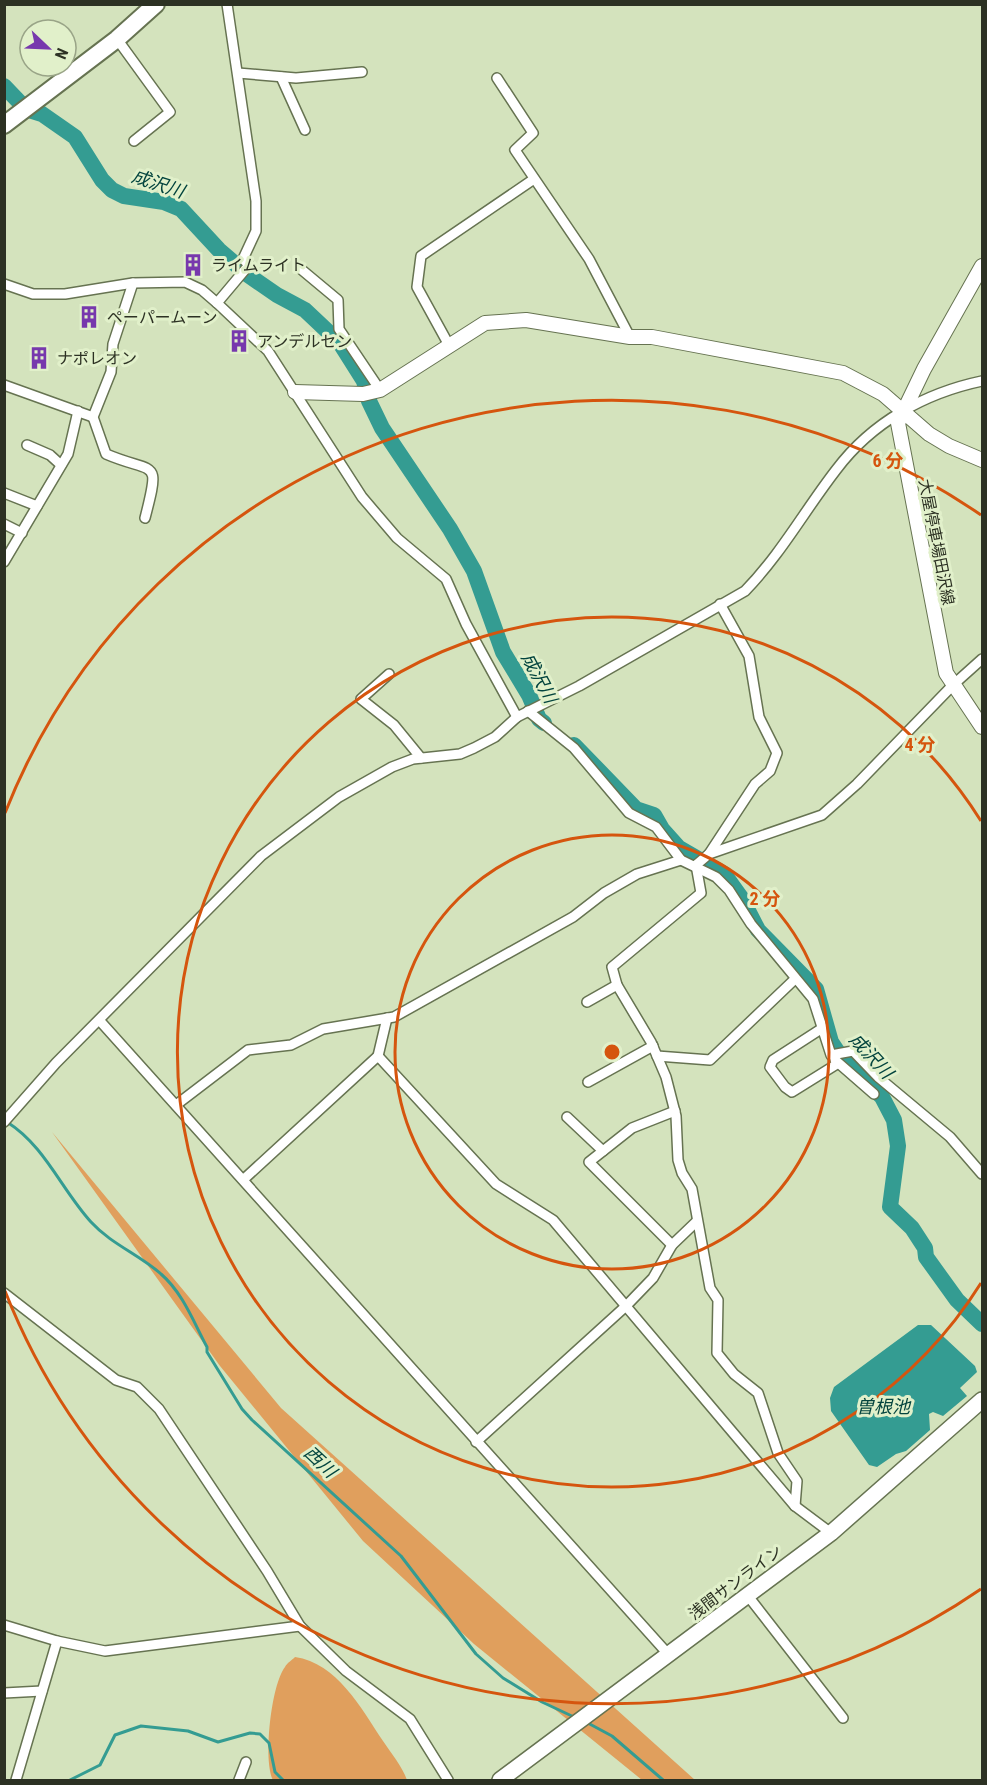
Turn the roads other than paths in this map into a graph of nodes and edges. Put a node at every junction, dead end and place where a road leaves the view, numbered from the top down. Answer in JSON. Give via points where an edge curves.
{"nodes":[{"id":1,"x":156,"y":4,"type":"edge"},
{"id":2,"x":227,"y":4,"type":"edge"},
{"id":3,"x":117,"y":39,"type":"junction"},
{"id":4,"x":362,"y":72,"type":"dead end"},
{"id":5,"x":238,"y":73,"type":"junction"},
{"id":6,"x":281,"y":77,"type":"junction"},
{"id":7,"x":497,"y":78,"type":"dead end"},
{"id":8,"x":4,"y":125,"type":"edge"},
{"id":9,"x":305,"y":130,"type":"dead end"},
{"id":10,"x":134,"y":141,"type":"dead end"},
{"id":11,"x":534,"y":179,"type":"junction"},
{"id":12,"x":982,"y":266,"type":"edge"},
{"id":13,"x":302,"y":270,"type":"dead end"},
{"id":14,"x":133,"y":283,"type":"junction"},
{"id":15,"x":4,"y":284,"type":"edge"},
{"id":16,"x":217,"y":303,"type":"junction"},
{"id":17,"x":630,"y":337,"type":"junction"},
{"id":18,"x":450,"y":347,"type":"junction"},
{"id":19,"x":982,"y":381,"type":"edge"},
{"id":20,"x":4,"y":385,"type":"edge"},
{"id":21,"x":373,"y":391,"type":"junction"},
{"id":22,"x":295,"y":392,"type":"junction"},
{"id":23,"x":902,"y":409,"type":"junction"},
{"id":24,"x":78,"y":411,"type":"junction"},
{"id":25,"x":93,"y":417,"type":"junction"},
{"id":26,"x":27,"y":445,"type":"dead end"},
{"id":27,"x":982,"y":459,"type":"edge"},
{"id":28,"x":61,"y":465,"type":"junction"},
{"id":29,"x":4,"y":493,"type":"edge"},
{"id":30,"x":37,"y":506,"type":"junction"},
{"id":31,"x":145,"y":518,"type":"dead end"},
{"id":32,"x":4,"y":524,"type":"edge"},
{"id":33,"x":22,"y":533,"type":"junction"},
{"id":34,"x":4,"y":562,"type":"edge"},
{"id":35,"x":720,"y":604,"type":"junction"},
{"id":36,"x":982,"y":659,"type":"edge"},
{"id":37,"x":389,"y":674,"type":"dead end"},
{"id":38,"x":952,"y":685,"type":"junction"},
{"id":39,"x":530,"y":710,"type":"junction"},
{"id":40,"x":517,"y":717,"type":"junction"},
{"id":41,"x":982,"y":727,"type":"edge"},
{"id":42,"x":421,"y":758,"type":"junction"},
{"id":43,"x":709,"y":854,"type":"junction"},
{"id":44,"x":681,"y":860,"type":"junction"},
{"id":45,"x":698,"y":864,"type":"junction"},
{"id":46,"x":795,"y":979,"type":"junction"},
{"id":47,"x":617,"y":985,"type":"junction"},
{"id":48,"x":587,"y":1002,"type":"dead end"},
{"id":49,"x":387,"y":1018,"type":"junction"},
{"id":50,"x":100,"y":1021,"type":"junction"},
{"id":51,"x":821,"y":1029,"type":"junction"},
{"id":52,"x":653,"y":1046,"type":"junction"},
{"id":53,"x":833,"y":1054,"type":"junction"},
{"id":54,"x":378,"y":1056,"type":"junction"},
{"id":55,"x":657,"y":1056,"type":"junction"},
{"id":56,"x":837,"y":1064,"type":"junction"},
{"id":57,"x":588,"y":1082,"type":"dead end"},
{"id":58,"x":874,"y":1094,"type":"dead end"},
{"id":59,"x":176,"y":1105,"type":"junction"},
{"id":60,"x":675,"y":1111,"type":"junction"},
{"id":61,"x":567,"y":1117,"type":"dead end"},
{"id":62,"x":4,"y":1122,"type":"edge"},
{"id":63,"x":603,"y":1151,"type":"junction"},
{"id":64,"x":982,"y":1174,"type":"edge"},
{"id":65,"x":244,"y":1179,"type":"junction"},
{"id":66,"x":696,"y":1222,"type":"junction"},
{"id":67,"x":672,"y":1245,"type":"junction"},
{"id":68,"x":4,"y":1293,"type":"edge"},
{"id":69,"x":626,"y":1306,"type":"junction"},
{"id":70,"x":982,"y":1400,"type":"edge"},
{"id":71,"x":476,"y":1442,"type":"junction"},
{"id":72,"x":795,"y":1506,"type":"junction"},
{"id":73,"x":831,"y":1533,"type":"junction"},
{"id":74,"x":748,"y":1596,"type":"junction"},
{"id":75,"x":4,"y":1625,"type":"edge"},
{"id":76,"x":300,"y":1626,"type":"junction"},
{"id":77,"x":57,"y":1641,"type":"junction"},
{"id":78,"x":668,"y":1654,"type":"junction"},
{"id":79,"x":42,"y":1691,"type":"junction"},
{"id":80,"x":4,"y":1693,"type":"edge"},
{"id":81,"x":843,"y":1718,"type":"dead end"},
{"id":82,"x":246,"y":1762,"type":"dead end"},
{"id":83,"x":16,"y":1780,"type":"edge"},
{"id":84,"x":239,"y":1780,"type":"edge"},
{"id":85,"x":448,"y":1780,"type":"edge"},
{"id":86,"x":500,"y":1780,"type":"edge"}],
"edges":[{"from":1,"to":3,"type":"highway"},
{"from":2,"to":5,"type":"street"},
{"from":3,"to":8,"type":"highway"},
{"from":3,"to":10,"type":"street","via":[[170,112]]},
{"from":4,"to":6,"type":"street"},
{"from":5,"to":6,"type":"street"},
{"from":5,"to":16,"type":"street","via":[[256,201],[256,231],[243,259],[249,265]]},
{"from":6,"to":9,"type":"street"},
{"from":7,"to":11,"type":"street","via":[[533,133],[515,150]]},
{"from":11,"to":17,"type":"street","via":[[589,259]]},
{"from":11,"to":18,"type":"street","via":[[421,256],[417,287]]},
{"from":12,"to":23,"type":"street","name":"大屋停車場田沢線"},
{"from":13,"to":21,"type":"street","via":[[338,300],[339,329]]},
{"from":14,"to":15,"type":"street","via":[[65,294],[33,294]]},
{"from":14,"to":16,"type":"street","via":[[185,282]]},
{"from":14,"to":25,"type":"street","via":[[113,344],[111,372]]},
{"from":16,"to":22,"type":"street","via":[[268,351]]},
{"from":17,"to":18,"type":"street","via":[[508,320],[485,323]]},
{"from":17,"to":23,"type":"street","via":[[652,337],[843,373]]},
{"from":18,"to":21,"type":"street"},
{"from":19,"to":23,"type":"street"},
{"from":20,"to":24,"type":"street"},
{"from":21,"to":22,"type":"street"},
{"from":22,"to":40,"type":"street","via":[[362,497],[397,538],[446,579]]},
{"from":23,"to":27,"type":"street","via":[[949,447]]},
{"from":23,"to":35,"type":"street","via":[[837,468],[766,570],[745,591]]},
{"from":23,"to":38,"type":"street","name":"大屋停車場田沢線","via":[[898,423],[944,663]]},
{"from":24,"to":25,"type":"street"},
{"from":24,"to":28,"type":"street","via":[[68,454]]},
{"from":25,"to":31,"type":"street","via":[[106,454],[153,473],[155,481]]},
{"from":26,"to":28,"type":"street","via":[[50,455]]},
{"from":28,"to":30,"type":"street"},
{"from":29,"to":30,"type":"street"},
{"from":30,"to":33,"type":"street"},
{"from":32,"to":33,"type":"street"},
{"from":33,"to":34,"type":"street"},
{"from":35,"to":39,"type":"street"},
{"from":35,"to":43,"type":"street","via":[[749,656],[759,717],[777,753],[770,771],[755,784]]},
{"from":36,"to":38,"type":"street"},
{"from":37,"to":42,"type":"street","via":[[361,699],[394,725]]},
{"from":38,"to":41,"type":"street","name":"大屋停車場田沢線"},
{"from":38,"to":43,"type":"street","via":[[822,815]]},
{"from":39,"to":40,"type":"street"},
{"from":39,"to":44,"type":"street","via":[[574,748],[629,813],[656,827]]},
{"from":40,"to":42,"type":"street","via":[[495,737],[460,754]]},
{"from":42,"to":50,"type":"street","via":[[392,767],[339,797],[261,856]]},
{"from":43,"to":45,"type":"street"},
{"from":44,"to":45,"type":"street"},
{"from":44,"to":49,"type":"street","via":[[637,874],[573,917],[480,966],[423,1002]]},
{"from":45,"to":46,"type":"street","via":[[729,890]]},
{"from":45,"to":47,"type":"street","via":[[701,893],[612,967]]},
{"from":46,"to":51,"type":"street","via":[[813,999]]},
{"from":46,"to":55,"type":"street","via":[[710,1060]]},
{"from":47,"to":48,"type":"street"},
{"from":47,"to":52,"type":"street"},
{"from":49,"to":54,"type":"street"},
{"from":49,"to":59,"type":"street","via":[[323,1029],[291,1045],[248,1050]]},
{"from":50,"to":59,"type":"street"},
{"from":50,"to":62,"type":"street"},
{"from":51,"to":53,"type":"street"},
{"from":51,"to":56,"type":"street","via":[[773,1060],[771,1067],[792,1092]]},
{"from":52,"to":55,"type":"street"},
{"from":52,"to":57,"type":"street"},
{"from":53,"to":56,"type":"street"},
{"from":53,"to":64,"type":"street","via":[[853,1051],[950,1137]]},
{"from":54,"to":65,"type":"street"},
{"from":54,"to":69,"type":"street","via":[[496,1184],[553,1220]]},
{"from":55,"to":60,"type":"street"},
{"from":56,"to":58,"type":"street"},
{"from":59,"to":65,"type":"street"},
{"from":60,"to":63,"type":"street","via":[[632,1128]]},
{"from":60,"to":66,"type":"street","via":[[678,1160],[692,1189]]},
{"from":61,"to":63,"type":"street"},
{"from":63,"to":67,"type":"street","via":[[589,1162]]},
{"from":65,"to":71,"type":"street"},
{"from":66,"to":67,"type":"street"},
{"from":66,"to":72,"type":"street","via":[[710,1288],[718,1300],[717,1353],[734,1374],[758,1393],[778,1453],[797,1481]]},
{"from":67,"to":69,"type":"street","via":[[653,1278]]},
{"from":68,"to":76,"type":"street","via":[[116,1380],[137,1387],[159,1409]]},
{"from":69,"to":71,"type":"street"},
{"from":69,"to":72,"type":"street"},
{"from":70,"to":73,"type":"main road","name":"浅間サンライン"},
{"from":71,"to":78,"type":"street"},
{"from":72,"to":73,"type":"street"},
{"from":73,"to":74,"type":"main road","name":"浅間サンライン"},
{"from":74,"to":78,"type":"main road","name":"浅間サンライン"},
{"from":74,"to":81,"type":"street"},
{"from":75,"to":77,"type":"street"},
{"from":76,"to":77,"type":"street","via":[[105,1651]]},
{"from":76,"to":85,"type":"street","via":[[346,1671],[410,1719]]},
{"from":77,"to":79,"type":"street"},
{"from":78,"to":86,"type":"main road","name":"浅間サンライン"},
{"from":79,"to":80,"type":"street"},
{"from":79,"to":83,"type":"street"},
{"from":82,"to":84,"type":"street"}]}
